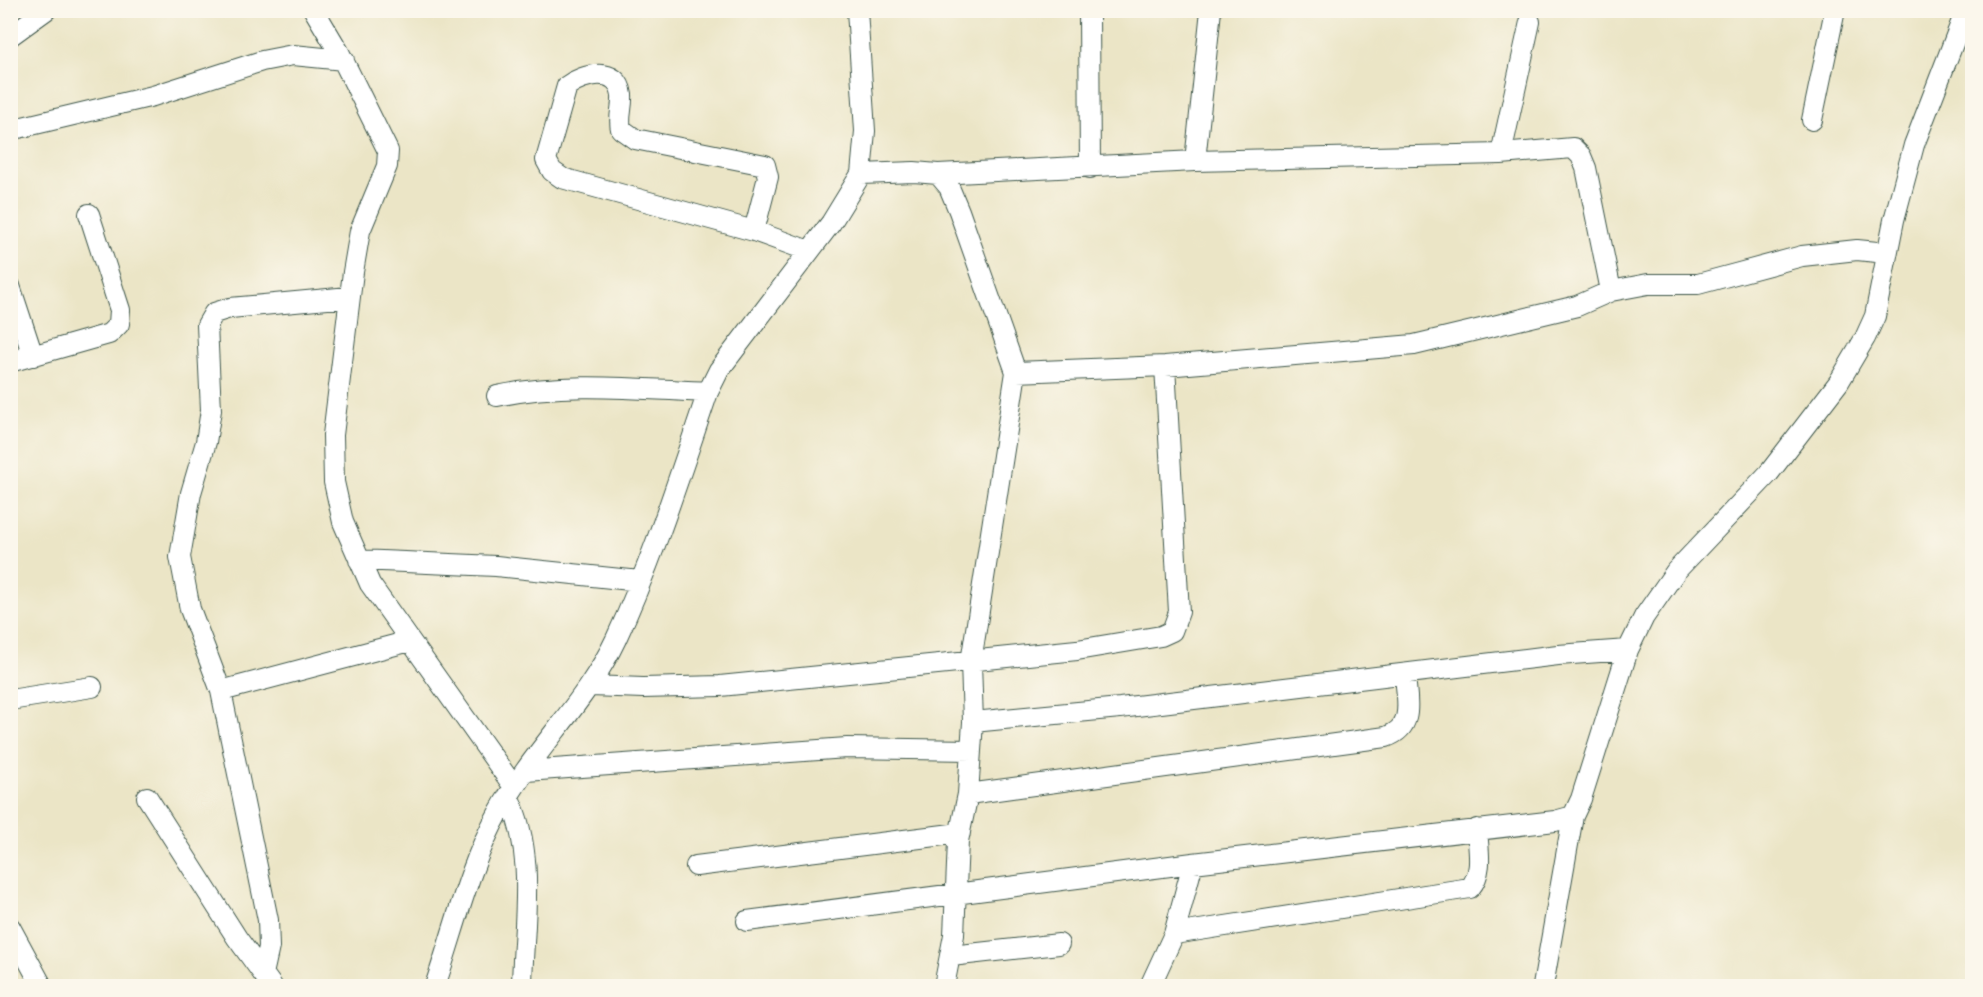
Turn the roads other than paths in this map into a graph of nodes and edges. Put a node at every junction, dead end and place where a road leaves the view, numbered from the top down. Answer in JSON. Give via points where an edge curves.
{"nodes":[{"id":1,"x":46,"y":10,"type":"edge"},
{"id":2,"x":314,"y":10,"type":"edge"},
{"id":3,"x":857,"y":10,"type":"edge"},
{"id":4,"x":1089,"y":10,"type":"edge"},
{"id":5,"x":1211,"y":10,"type":"edge"},
{"id":6,"x":1835,"y":10,"type":"edge"},
{"id":7,"x":1966,"y":10,"type":"edge"},
{"id":8,"x":1530,"y":22,"type":"dead end"},
{"id":9,"x":10,"y":36,"type":"edge"},
{"id":10,"x":344,"y":60,"type":"junction"},
{"id":11,"x":1812,"y":120,"type":"dead end"},
{"id":12,"x":10,"y":130,"type":"edge"},
{"id":13,"x":1501,"y":154,"type":"junction"},
{"id":14,"x":1195,"y":161,"type":"junction"},
{"id":15,"x":1090,"y":168,"type":"junction"},
{"id":16,"x":861,"y":174,"type":"junction"},
{"id":17,"x":938,"y":174,"type":"junction"},
{"id":18,"x":89,"y":214,"type":"dead end"},
{"id":19,"x":754,"y":231,"type":"junction"},
{"id":20,"x":809,"y":251,"type":"junction"},
{"id":21,"x":1887,"y":253,"type":"junction"},
{"id":22,"x":10,"y":286,"type":"edge"},
{"id":23,"x":1611,"y":291,"type":"junction"},
{"id":24,"x":349,"y":297,"type":"junction"},
{"id":25,"x":33,"y":356,"type":"junction"},
{"id":26,"x":10,"y":362,"type":"edge"},
{"id":27,"x":1165,"y":366,"type":"junction"},
{"id":28,"x":1016,"y":372,"type":"junction"},
{"id":29,"x":708,"y":392,"type":"junction"},
{"id":30,"x":497,"y":396,"type":"dead end"},
{"id":31,"x":359,"y":560,"type":"junction"},
{"id":32,"x":640,"y":581,"type":"junction"},
{"id":33,"x":410,"y":641,"type":"junction"},
{"id":34,"x":1628,"y":650,"type":"junction"},
{"id":35,"x":971,"y":662,"type":"junction"},
{"id":36,"x":1405,"y":676,"type":"junction"},
{"id":37,"x":591,"y":686,"type":"junction"},
{"id":38,"x":92,"y":687,"type":"dead end"},
{"id":39,"x":221,"y":691,"type":"junction"},
{"id":40,"x":10,"y":700,"type":"edge"},
{"id":41,"x":973,"y":722,"type":"junction"},
{"id":42,"x":971,"y":750,"type":"junction"},
{"id":43,"x":526,"y":771,"type":"junction"},
{"id":44,"x":511,"y":792,"type":"junction"},
{"id":45,"x":968,"y":794,"type":"junction"},
{"id":46,"x":147,"y":797,"type":"dead end"},
{"id":47,"x":1573,"y":816,"type":"junction"},
{"id":48,"x":1477,"y":829,"type":"junction"},
{"id":49,"x":960,"y":833,"type":"junction"},
{"id":50,"x":1193,"y":863,"type":"junction"},
{"id":51,"x":696,"y":866,"type":"dead end"},
{"id":52,"x":956,"y":893,"type":"junction"},
{"id":53,"x":747,"y":921,"type":"dead end"},
{"id":54,"x":10,"y":927,"type":"edge"},
{"id":55,"x":1174,"y":934,"type":"junction"},
{"id":56,"x":1059,"y":944,"type":"dead end"},
{"id":57,"x":16,"y":953,"type":"edge"},
{"id":58,"x":951,"y":956,"type":"junction"},
{"id":59,"x":268,"y":980,"type":"edge"},
{"id":60,"x":42,"y":987,"type":"edge"},
{"id":61,"x":435,"y":987,"type":"edge"},
{"id":62,"x":522,"y":987,"type":"edge"},
{"id":63,"x":944,"y":987,"type":"edge"},
{"id":64,"x":1150,"y":987,"type":"edge"},
{"id":65,"x":1543,"y":987,"type":"edge"}],
"edges":[{"from":1,"to":9,"type":"street"},
{"from":2,"to":10,"type":"street"},
{"from":3,"to":16,"type":"street","via":[[865,131]]},
{"from":4,"to":15,"type":"street"},
{"from":5,"to":14,"type":"street"},
{"from":6,"to":11,"type":"street"},
{"from":7,"to":21,"type":"street","via":[[1914,145]]},
{"from":8,"to":13,"type":"street"},
{"from":10,"to":12,"type":"street","via":[[293,55],[262,61],[153,96]]},
{"from":10,"to":24,"type":"street","via":[[388,151],[387,166],[360,231]]},
{"from":13,"to":14,"type":"street"},
{"from":13,"to":23,"type":"street","via":[[1573,148],[1581,156]]},
{"from":14,"to":15,"type":"street"},
{"from":15,"to":17,"type":"street"},
{"from":16,"to":17,"type":"street"},
{"from":16,"to":20,"type":"street"},
{"from":17,"to":28,"type":"street","via":[[959,211]]},
{"from":18,"to":25,"type":"street","via":[[120,310],[119,324],[109,334]]},
{"from":19,"to":19,"type":"street","via":[[552,171],[546,160],[567,86],[586,74],[603,74],[615,82],[622,95],[618,119],[621,129],[635,139],[765,165],[768,177]]},
{"from":19,"to":20,"type":"street"},
{"from":20,"to":29,"type":"street","via":[[735,347]]},
{"from":21,"to":23,"type":"street","via":[[1857,250],[1802,256],[1698,284],[1648,284]]},
{"from":21,"to":34,"type":"street","via":[[1875,316],[1839,382],[1769,473],[1659,592]]},
{"from":22,"to":25,"type":"street"},
{"from":23,"to":27,"type":"street","via":[[1577,306],[1414,345]]},
{"from":24,"to":31,"type":"street","via":[[333,435],[333,469],[343,522]]},
{"from":24,"to":39,"type":"street","via":[[230,308],[214,313],[207,325],[211,410],[180,557],[190,609]]},
{"from":25,"to":26,"type":"street"},
{"from":27,"to":28,"type":"street"},
{"from":27,"to":35,"type":"street","via":[[1179,612],[1172,631],[1077,650]]},
{"from":28,"to":35,"type":"street"},
{"from":29,"to":30,"type":"street","via":[[574,387]]},
{"from":29,"to":32,"type":"street"},
{"from":31,"to":32,"type":"street","via":[[496,566]]},
{"from":31,"to":33,"type":"street","via":[[370,584]]},
{"from":32,"to":37,"type":"street"},
{"from":33,"to":39,"type":"street"},
{"from":33,"to":44,"type":"street"},
{"from":34,"to":36,"type":"street","via":[[1558,655]]},
{"from":34,"to":47,"type":"street"},
{"from":35,"to":37,"type":"street","via":[[720,686]]},
{"from":35,"to":41,"type":"street"},
{"from":36,"to":41,"type":"street"},
{"from":36,"to":45,"type":"street","via":[[1407,720],[1402,729],[1386,737]]},
{"from":37,"to":43,"type":"street"},
{"from":38,"to":40,"type":"street"},
{"from":39,"to":59,"type":"street","via":[[268,920]]},
{"from":41,"to":42,"type":"street"},
{"from":42,"to":43,"type":"street","via":[[847,748]]},
{"from":42,"to":45,"type":"street"},
{"from":43,"to":44,"type":"street"},
{"from":44,"to":61,"type":"street","via":[[481,849]]},
{"from":44,"to":62,"type":"street","via":[[525,844]]},
{"from":45,"to":49,"type":"street"},
{"from":46,"to":59,"type":"street"},
{"from":47,"to":48,"type":"street"},
{"from":47,"to":65,"type":"street"},
{"from":48,"to":50,"type":"street"},
{"from":48,"to":55,"type":"street","via":[[1478,879],[1470,888]]},
{"from":49,"to":51,"type":"street"},
{"from":49,"to":52,"type":"street"},
{"from":50,"to":52,"type":"street"},
{"from":50,"to":55,"type":"street"},
{"from":52,"to":53,"type":"street"},
{"from":52,"to":58,"type":"street"},
{"from":54,"to":57,"type":"street"},
{"from":55,"to":64,"type":"street"},
{"from":56,"to":58,"type":"street"},
{"from":57,"to":60,"type":"street"},
{"from":58,"to":63,"type":"street"}]}
